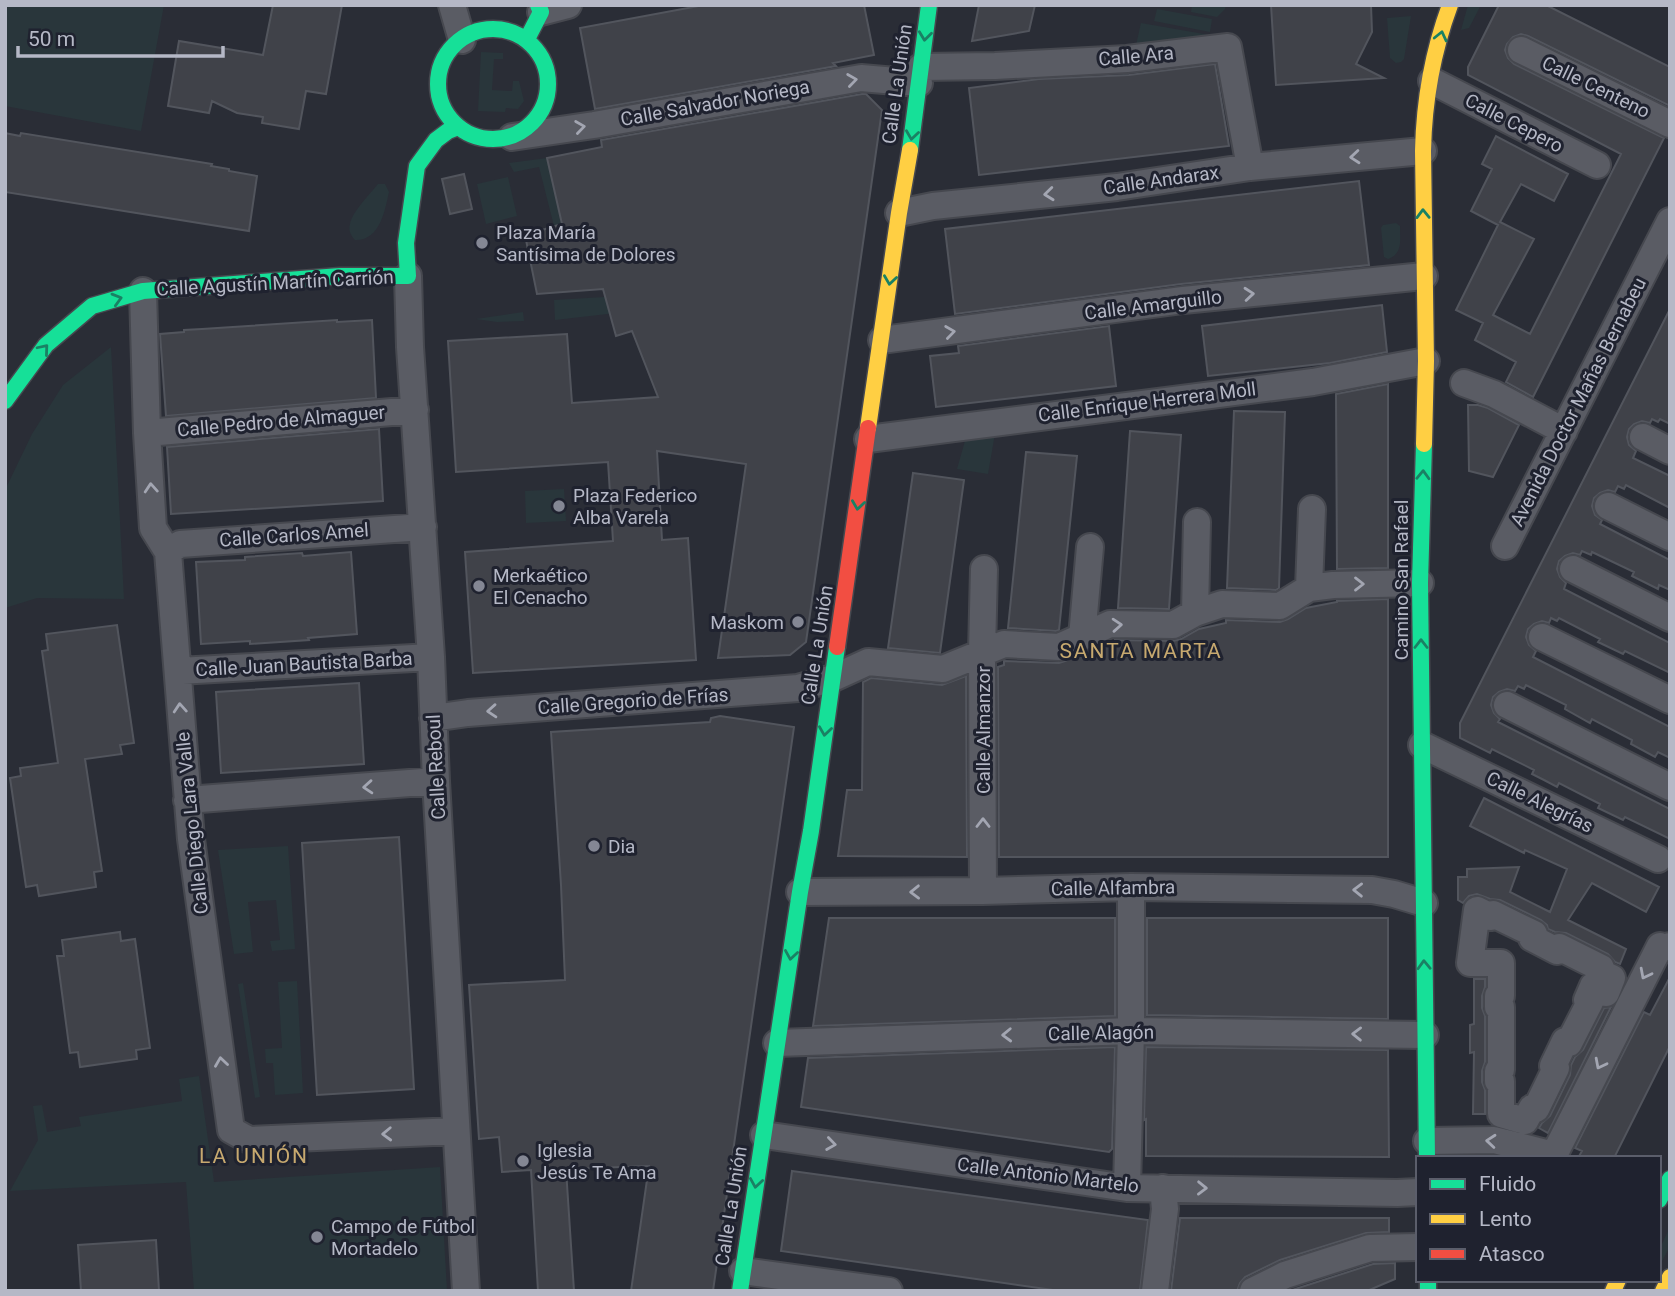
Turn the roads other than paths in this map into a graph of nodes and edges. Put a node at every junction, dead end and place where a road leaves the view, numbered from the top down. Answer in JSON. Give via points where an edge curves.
{"nodes":[{"id":1,"x":452,"y":5,"type":"edge"},
{"id":2,"x":568,"y":5,"type":"edge"},
{"id":3,"x":929,"y":5,"type":"edge"},
{"id":4,"x":1450,"y":5,"type":"edge"},
{"id":5,"x":540,"y":9,"type":"edge"},
{"id":6,"x":527,"y":39,"type":"junction"},
{"id":7,"x":462,"y":40,"type":"junction"},
{"id":8,"x":1521,"y":50,"type":"dead end"},
{"id":9,"x":920,"y":75,"type":"junction"},
{"id":10,"x":1432,"y":81,"type":"junction"},
{"id":11,"x":1670,"y":124,"type":"edge"},
{"id":12,"x":458,"y":127,"type":"junction"},
{"id":13,"x":512,"y":136,"type":"junction"},
{"id":14,"x":1423,"y":151,"type":"junction"},
{"id":15,"x":1597,"y":165,"type":"dead end"},
{"id":16,"x":1250,"y":167,"type":"junction"},
{"id":17,"x":899,"y":212,"type":"junction"},
{"id":18,"x":1670,"y":221,"type":"edge"},
{"id":19,"x":406,"y":243,"type":"joint"},
{"id":20,"x":408,"y":276,"type":"junction"},
{"id":21,"x":1424,"y":276,"type":"junction"},
{"id":22,"x":142,"y":291,"type":"junction"},
{"id":23,"x":882,"y":340,"type":"junction"},
{"id":24,"x":1426,"y":361,"type":"junction"},
{"id":25,"x":1464,"y":383,"type":"dead end"},
{"id":26,"x":5,"y":401,"type":"edge"},
{"id":27,"x":415,"y":410,"type":"junction"},
{"id":28,"x":1564,"y":431,"type":"junction"},
{"id":29,"x":147,"y":433,"type":"junction"},
{"id":30,"x":1643,"y":437,"type":"dead end"},
{"id":31,"x":868,"y":439,"type":"junction"},
{"id":32,"x":1670,"y":451,"type":"edge"},
{"id":33,"x":1608,"y":506,"type":"dead end"},
{"id":34,"x":1312,"y":509,"type":"dead end"},
{"id":35,"x":1198,"y":522,"type":"dead end"},
{"id":36,"x":423,"y":527,"type":"junction"},
{"id":37,"x":1670,"y":537,"type":"edge"},
{"id":38,"x":1505,"y":545,"type":"dead end"},
{"id":39,"x":1090,"y":547,"type":"dead end"},
{"id":40,"x":168,"y":552,"type":"junction"},
{"id":41,"x":984,"y":569,"type":"dead end"},
{"id":42,"x":1573,"y":569,"type":"dead end"},
{"id":43,"x":1420,"y":583,"type":"junction"},
{"id":44,"x":1309,"y":588,"type":"junction"},
{"id":45,"x":1195,"y":613,"type":"junction"},
{"id":46,"x":1670,"y":618,"type":"edge"},
{"id":47,"x":1082,"y":636,"type":"junction"},
{"id":48,"x":1542,"y":637,"type":"dead end"},
{"id":49,"x":982,"y":652,"type":"junction"},
{"id":50,"x":431,"y":657,"type":"junction"},
{"id":51,"x":178,"y":671,"type":"junction"},
{"id":52,"x":833,"y":678,"type":"junction"},
{"id":53,"x":1670,"y":701,"type":"edge"},
{"id":54,"x":1507,"y":705,"type":"dead end"},
{"id":55,"x":433,"y":718,"type":"junction"},
{"id":56,"x":1422,"y":745,"type":"junction"},
{"id":57,"x":436,"y":781,"type":"junction"},
{"id":58,"x":1670,"y":787,"type":"edge"},
{"id":59,"x":187,"y":800,"type":"junction"},
{"id":60,"x":1658,"y":859,"type":"dead end"},
{"id":61,"x":1131,"y":887,"type":"junction"},
{"id":62,"x":983,"y":891,"type":"junction"},
{"id":63,"x":800,"y":892,"type":"junction"},
{"id":64,"x":1424,"y":903,"type":"junction"},
{"id":65,"x":1477,"y":910,"type":"joint"},
{"id":66,"x":1670,"y":946,"type":"edge"},
{"id":67,"x":1131,"y":1031,"type":"junction"},
{"id":68,"x":1425,"y":1035,"type":"junction"},
{"id":69,"x":777,"y":1043,"type":"junction"},
{"id":70,"x":456,"y":1131,"type":"junction"},
{"id":71,"x":764,"y":1135,"type":"junction"},
{"id":72,"x":1427,"y":1150,"type":"edge"},
{"id":73,"x":1670,"y":1179,"type":"edge"},
{"id":74,"x":1127,"y":1188,"type":"junction"},
{"id":75,"x":1163,"y":1188,"type":"junction"},
{"id":76,"x":1416,"y":1192,"type":"edge"},
{"id":77,"x":1661,"y":1196,"type":"edge"},
{"id":78,"x":1416,"y":1247,"type":"edge"},
{"id":79,"x":1670,"y":1277,"type":"edge"},
{"id":80,"x":741,"y":1281,"type":"edge"},
{"id":81,"x":466,"y":1291,"type":"edge"},
{"id":82,"x":889,"y":1291,"type":"edge"},
{"id":83,"x":1155,"y":1291,"type":"edge"},
{"id":84,"x":1253,"y":1291,"type":"edge"},
{"id":85,"x":1663,"y":1291,"type":"edge"}],
"edges":[{"from":1,"to":7,"type":"street"},
{"from":2,"to":5,"type":"street"},
{"from":3,"to":9,"type":"main road","name":"Calle La Unión","one_way":true},
{"from":10,"to":4,"type":"main road","name":"Camino San Rafael","one_way":true},
{"from":5,"to":6,"type":"main road"},
{"from":6,"to":7,"type":"main road","via":[[502,29],[472,32]]},
{"from":6,"to":13,"type":"main road","via":[[544,61],[549,83],[544,106],[532,125]]},
{"from":7,"to":12,"type":"main road","via":[[449,51],[438,76],[441,104]]},
{"from":8,"to":11,"type":"street","name":"Calle Centeno"},
{"from":13,"to":9,"type":"street","name":"Calle Salvador Noriega","one_way":true,"via":[[861,78]]},
{"from":9,"to":16,"type":"street","name":"Calle Ara","via":[[1228,47]]},
{"from":9,"to":17,"type":"main road","name":"Calle La Unión","one_way":true},
{"from":10,"to":14,"type":"main road","name":"Camino San Rafael"},
{"from":10,"to":15,"type":"street","name":"Calle Cepero"},
{"from":12,"to":13,"type":"main road","via":[[473,137]]},
{"from":12,"to":19,"type":"main road","name":"Calle Agustín Martín Carrión","via":[[436,141],[417,166]]},
{"from":14,"to":16,"type":"street","name":"Calle Andarax","one_way":true},
{"from":21,"to":14,"type":"main road","name":"Camino San Rafael","one_way":true},
{"from":16,"to":17,"type":"street","name":"Calle Andarax","one_way":true},
{"from":17,"to":23,"type":"main road","name":"Calle La Unión","one_way":true},
{"from":18,"to":28,"type":"street","name":"Avenida Doctor Mañas Bernabeu"},
{"from":19,"to":20,"type":"main road","name":"Calle Reboul"},
{"from":20,"to":22,"type":"main road","name":"Calle Agustín Martín Carrión","via":[[340,276]]},
{"from":20,"to":27,"type":"street","name":"Calle Reboul"},
{"from":23,"to":21,"type":"street","name":"Calle Amarguillo","one_way":true,"via":[[1183,300]]},
{"from":21,"to":24,"type":"main road","name":"Camino San Rafael"},
{"from":26,"to":22,"type":"main road","name":"Calle Agustín Martín Carrión","one_way":true,"via":[[46,345],[92,306]]},
{"from":22,"to":29,"type":"street","name":"Calle Diego Lara Valle"},
{"from":23,"to":31,"type":"main road","name":"Calle La Unión"},
{"from":24,"to":31,"type":"street","name":"Calle Enrique Herrera Moll","via":[[1313,382]]},
{"from":43,"to":24,"type":"main road","name":"Camino San Rafael","one_way":true},
{"from":25,"to":28,"type":"street"},
{"from":27,"to":29,"type":"street","name":"Calle Pedro de Almaguer"},
{"from":27,"to":36,"type":"street","name":"Calle Reboul"},
{"from":28,"to":38,"type":"street","name":"Avenida Doctor Mañas Bernabeu"},
{"from":40,"to":29,"type":"street","name":"Calle Diego Lara Valle","one_way":true,"via":[[153,528]]},
{"from":30,"to":32,"type":"street"},
{"from":31,"to":52,"type":"main road","name":"Calle La Unión","one_way":true},
{"from":33,"to":37,"type":"street"},
{"from":34,"to":44,"type":"street"},
{"from":35,"to":45,"type":"street"},
{"from":36,"to":40,"type":"street","name":"Calle Carlos Amel","via":[[180,544]]},
{"from":36,"to":50,"type":"street","name":"Calle Reboul"},
{"from":39,"to":47,"type":"street"},
{"from":40,"to":51,"type":"street","name":"Calle Diego Lara Valle"},
{"from":41,"to":49,"type":"street","name":"Calle Almanzor"},
{"from":42,"to":46,"type":"street"},
{"from":44,"to":43,"type":"street","one_way":true},
{"from":56,"to":43,"type":"main road","name":"Camino San Rafael","one_way":true},
{"from":44,"to":45,"type":"street","name":"Calle Gregorio de Frías","via":[[1280,606],[1222,604]]},
{"from":47,"to":45,"type":"street","name":"Calle Gregorio de Frías","one_way":true,"via":[[1110,624],[1173,625]]},
{"from":47,"to":49,"type":"street","name":"Calle Gregorio de Frías","via":[[1059,648],[1004,643]]},
{"from":48,"to":53,"type":"street"},
{"from":49,"to":52,"type":"street","name":"Calle Gregorio de Frías","via":[[943,669],[868,662]]},
{"from":62,"to":49,"type":"street","name":"Calle Almanzor","one_way":true},
{"from":50,"to":51,"type":"street","name":"Calle Juan Bautista Barba"},
{"from":50,"to":55,"type":"street","name":"Calle Reboul"},
{"from":59,"to":51,"type":"street","name":"Calle Diego Lara Valle","one_way":true},
{"from":52,"to":55,"type":"street","name":"Calle Gregorio de Frías","one_way":true,"via":[[798,688]]},
{"from":52,"to":63,"type":"main road","name":"Calle La Unión","one_way":true},
{"from":54,"to":58,"type":"street"},
{"from":55,"to":57,"type":"street","name":"Calle Reboul"},
{"from":56,"to":60,"type":"street","name":"Calle Alegrías"},
{"from":56,"to":64,"type":"main road","name":"Camino San Rafael"},
{"from":57,"to":59,"type":"street","one_way":true},
{"from":57,"to":70,"type":"street","name":"Calle Reboul"},
{"from":70,"to":59,"type":"street","name":"Calle Diego Lara Valle","one_way":true,"via":[[248,1140],[231,1130]]},
{"from":61,"to":62,"type":"street","name":"Calle Alfambra"},
{"from":64,"to":61,"type":"street","name":"Calle Alfambra","one_way":true,"via":[[1372,890]]},
{"from":61,"to":67,"type":"street"},
{"from":62,"to":63,"type":"street","name":"Calle Alfambra","one_way":true},
{"from":63,"to":69,"type":"main road","name":"Calle La Unión","one_way":true},
{"from":68,"to":64,"type":"main road","name":"Camino San Rafael","one_way":true},
{"from":65,"to":65,"type":"street","via":[[1470,963],[1501,963],[1501,1114],[1525,1121],[1532,1108],[1536,1110],[1565,1041],[1569,1043],[1590,1002],[1593,986],[1606,993],[1612,978],[1599,972],[1601,968],[1532,938],[1534,934]]},
{"from":66,"to":72,"type":"street","one_way":true,"via":[[1660,946],[1554,1155],[1494,1140]]},
{"from":68,"to":67,"type":"street","name":"Calle Alagón","one_way":true},
{"from":67,"to":69,"type":"street","name":"Calle Alagón","one_way":true},
{"from":67,"to":74,"type":"street"},
{"from":68,"to":72,"type":"main road","name":"Camino San Rafael"},
{"from":69,"to":71,"type":"main road","name":"Calle La Unión"},
{"from":70,"to":81,"type":"street","name":"Calle Reboul"},
{"from":71,"to":74,"type":"street","name":"Calle Antonio Martelo","one_way":true},
{"from":71,"to":80,"type":"main road","name":"Calle La Unión","one_way":true},
{"from":73,"to":77,"type":"main road"},
{"from":74,"to":75,"type":"street","name":"Calle Antonio Martelo"},
{"from":75,"to":76,"type":"street","name":"Calle Antonio Martelo","one_way":true},
{"from":75,"to":83,"type":"street","via":[[1165,1209]]},
{"from":78,"to":84,"type":"street","via":[[1370,1248],[1284,1275]]},
{"from":79,"to":85,"type":"main road"},
{"from":80,"to":82,"type":"street"}]}
